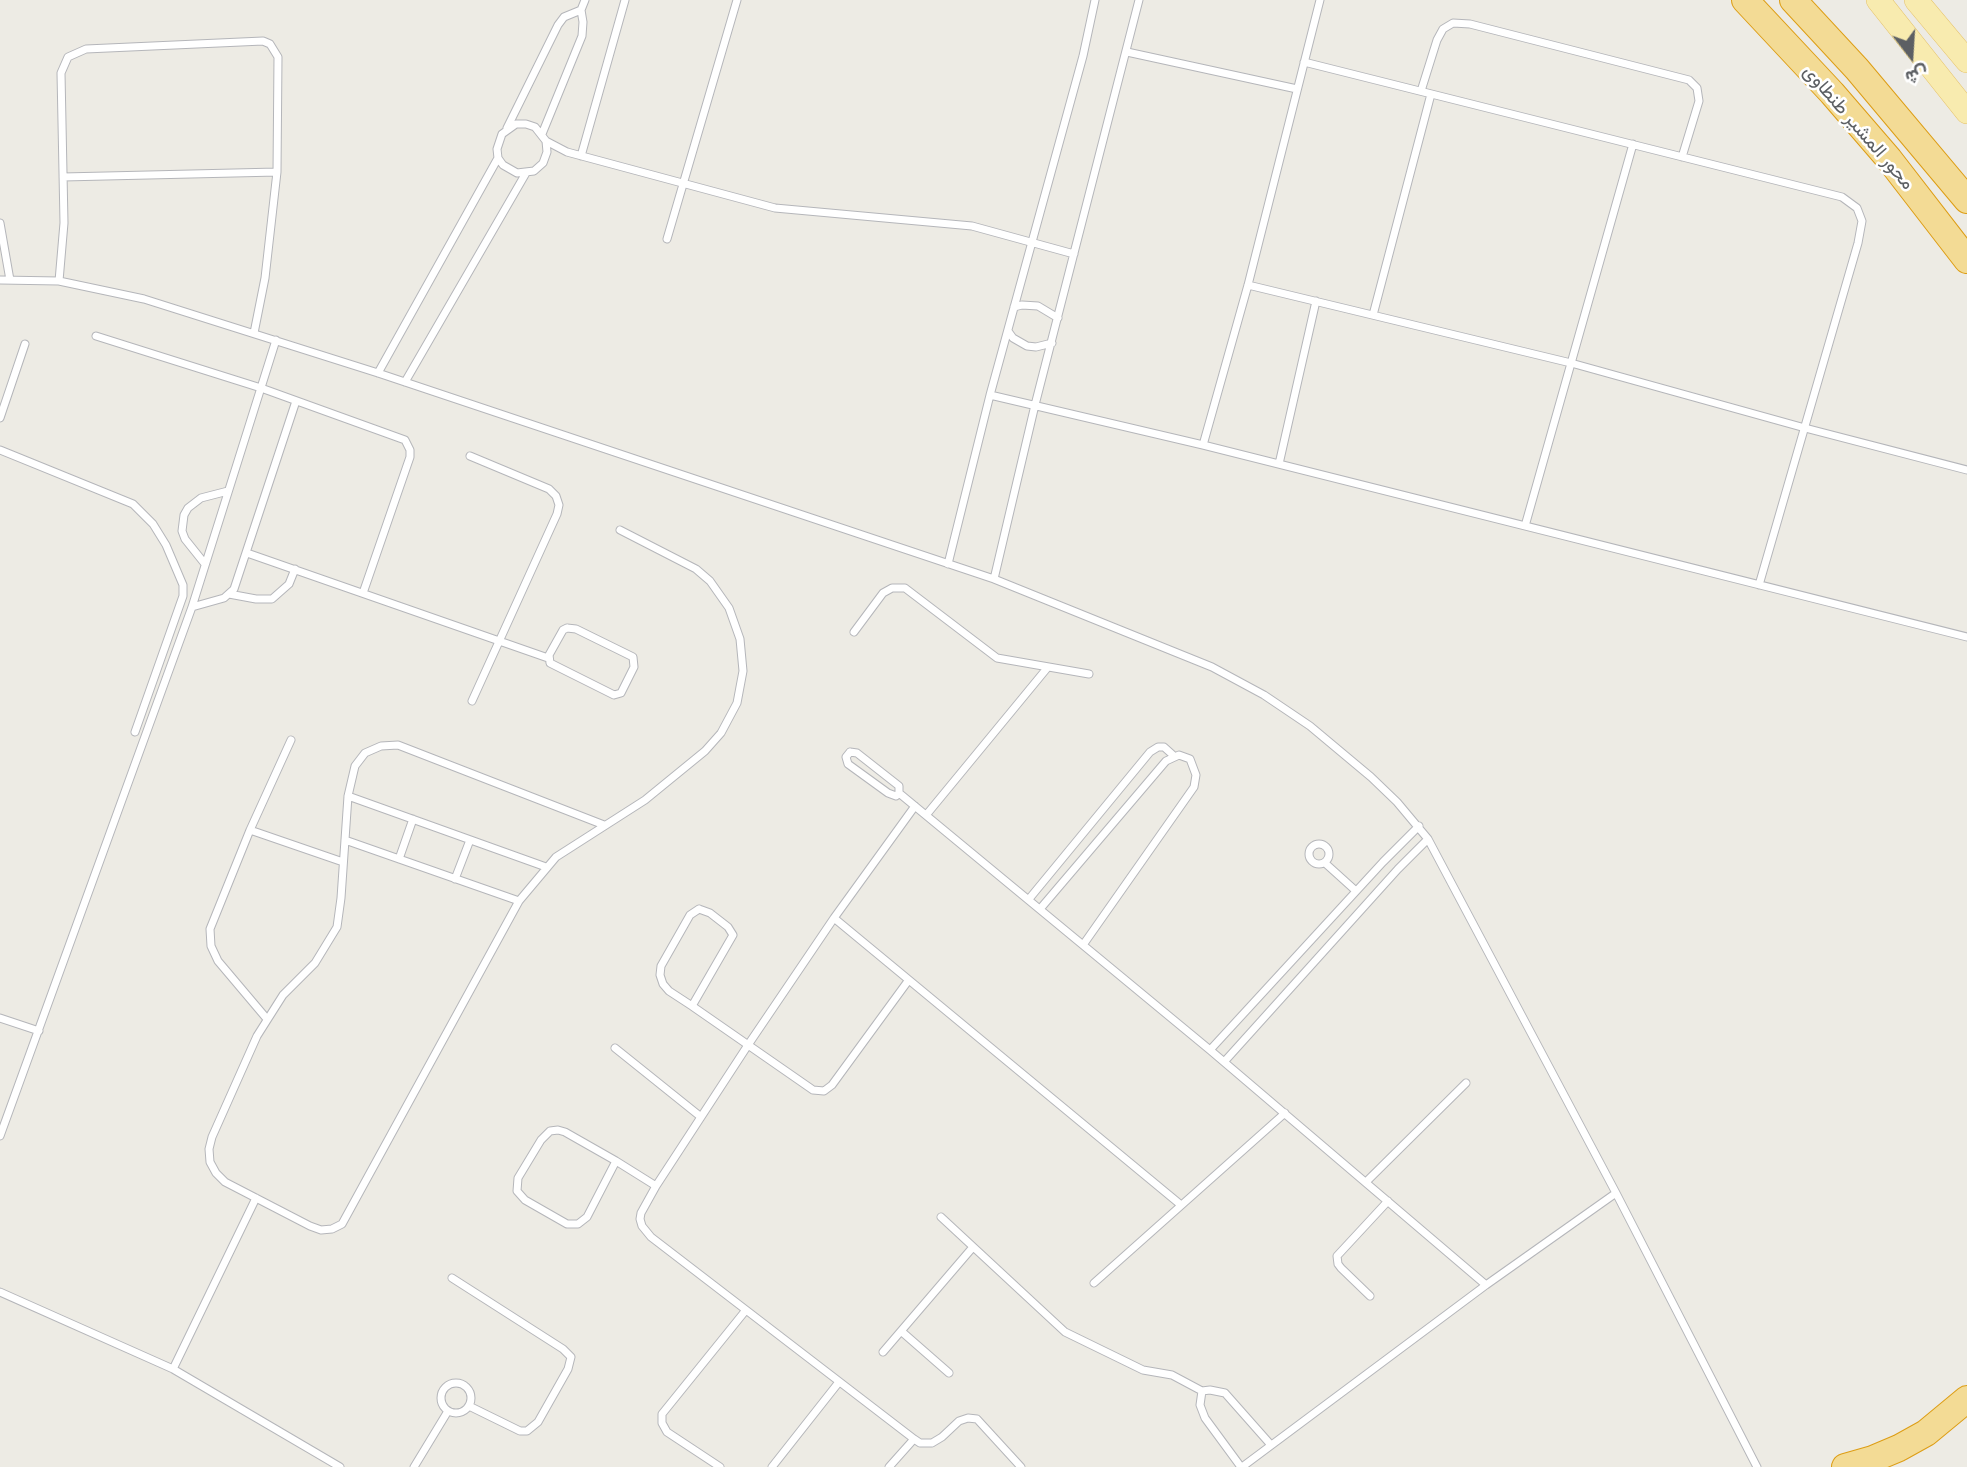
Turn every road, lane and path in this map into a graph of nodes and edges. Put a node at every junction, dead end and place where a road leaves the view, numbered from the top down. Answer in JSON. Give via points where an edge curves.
{"nodes":[{"id":1,"x":585,"y":0,"type":"edge"},
{"id":2,"x":625,"y":0,"type":"edge"},
{"id":3,"x":737,"y":0,"type":"edge"},
{"id":4,"x":1095,"y":0,"type":"edge"},
{"id":5,"x":1139,"y":0,"type":"edge"},
{"id":6,"x":1320,"y":0,"type":"edge"},
{"id":7,"x":1745,"y":0,"type":"edge"},
{"id":8,"x":1793,"y":0,"type":"edge"},
{"id":9,"x":1878,"y":0,"type":"edge"},
{"id":10,"x":1916,"y":0,"type":"edge"},
{"id":11,"x":581,"y":10,"type":"junction"},
{"id":12,"x":1126,"y":52,"type":"junction"},
{"id":13,"x":1967,"y":61,"type":"edge"},
{"id":14,"x":1304,"y":62,"type":"junction"},
{"id":15,"x":1297,"y":89,"type":"junction"},
{"id":16,"x":1421,"y":91,"type":"junction"},
{"id":17,"x":1431,"y":94,"type":"junction"},
{"id":18,"x":1967,"y":112,"type":"edge"},
{"id":19,"x":507,"y":128,"type":"junction"},
{"id":20,"x":544,"y":138,"type":"junction"},
{"id":21,"x":1633,"y":144,"type":"junction"},
{"id":22,"x":581,"y":156,"type":"junction"},
{"id":23,"x":1682,"y":157,"type":"junction"},
{"id":24,"x":498,"y":158,"type":"junction"},
{"id":25,"x":277,"y":172,"type":"junction"},
{"id":26,"x":526,"y":173,"type":"junction"},
{"id":27,"x":63,"y":177,"type":"junction"},
{"id":28,"x":684,"y":185,"type":"junction"},
{"id":29,"x":1967,"y":200,"type":"edge"},
{"id":30,"x":0,"y":223,"type":"edge"},
{"id":31,"x":667,"y":239,"type":"dead end"},
{"id":32,"x":1032,"y":242,"type":"junction"},
{"id":33,"x":1074,"y":254,"type":"junction"},
{"id":34,"x":1967,"y":260,"type":"edge"},
{"id":35,"x":0,"y":280,"type":"edge"},
{"id":36,"x":10,"y":280,"type":"junction"},
{"id":37,"x":59,"y":281,"type":"junction"},
{"id":38,"x":1248,"y":285,"type":"junction"},
{"id":39,"x":1316,"y":301,"type":"junction"},
{"id":40,"x":1014,"y":307,"type":"junction"},
{"id":41,"x":1373,"y":315,"type":"junction"},
{"id":42,"x":1058,"y":318,"type":"junction"},
{"id":43,"x":1007,"y":331,"type":"junction"},
{"id":44,"x":254,"y":333,"type":"junction"},
{"id":45,"x":96,"y":336,"type":"dead end"},
{"id":46,"x":276,"y":340,"type":"junction"},
{"id":47,"x":1052,"y":343,"type":"junction"},
{"id":48,"x":25,"y":344,"type":"dead end"},
{"id":49,"x":1571,"y":363,"type":"junction"},
{"id":50,"x":378,"y":373,"type":"junction"},
{"id":51,"x":405,"y":382,"type":"junction"},
{"id":52,"x":261,"y":388,"type":"junction"},
{"id":53,"x":990,"y":395,"type":"junction"},
{"id":54,"x":296,"y":401,"type":"junction"},
{"id":55,"x":1035,"y":405,"type":"junction"},
{"id":56,"x":0,"y":416,"type":"edge"},
{"id":57,"x":1805,"y":428,"type":"junction"},
{"id":58,"x":1203,"y":445,"type":"junction"},
{"id":59,"x":0,"y":450,"type":"edge"},
{"id":60,"x":470,"y":456,"type":"dead end"},
{"id":61,"x":1279,"y":464,"type":"junction"},
{"id":62,"x":1967,"y":470,"type":"edge"},
{"id":63,"x":228,"y":491,"type":"junction"},
{"id":64,"x":1525,"y":526,"type":"junction"},
{"id":65,"x":620,"y":530,"type":"dead end"},
{"id":66,"x":247,"y":553,"type":"junction"},
{"id":67,"x":205,"y":565,"type":"junction"},
{"id":68,"x":948,"y":565,"type":"junction"},
{"id":69,"x":295,"y":569,"type":"junction"},
{"id":70,"x":994,"y":579,"type":"junction"},
{"id":71,"x":1759,"y":585,"type":"junction"},
{"id":72,"x":363,"y":593,"type":"junction"},
{"id":73,"x":229,"y":594,"type":"junction"},
{"id":74,"x":192,"y":607,"type":"junction"},
{"id":75,"x":854,"y":632,"type":"dead end"},
{"id":76,"x":1967,"y":637,"type":"edge"},
{"id":77,"x":500,"y":641,"type":"junction"},
{"id":78,"x":548,"y":657,"type":"junction"},
{"id":79,"x":1048,"y":667,"type":"junction"},
{"id":80,"x":1089,"y":674,"type":"dead end"},
{"id":81,"x":472,"y":701,"type":"dead end"},
{"id":82,"x":135,"y":732,"type":"dead end"},
{"id":83,"x":291,"y":740,"type":"dead end"},
{"id":84,"x":1174,"y":755,"type":"junction"},
{"id":85,"x":900,"y":793,"type":"junction"},
{"id":86,"x":348,"y":796,"type":"junction"},
{"id":87,"x":1107,"y":804,"type":"junction"},
{"id":88,"x":915,"y":806,"type":"junction"},
{"id":89,"x":927,"y":814,"type":"junction"},
{"id":90,"x":1120,"y":815,"type":"junction"},
{"id":91,"x":413,"y":819,"type":"junction"},
{"id":92,"x":604,"y":825,"type":"junction"},
{"id":93,"x":1419,"y":826,"type":"junction"},
{"id":94,"x":250,"y":830,"type":"junction"},
{"id":95,"x":1428,"y":839,"type":"junction"},
{"id":96,"x":470,"y":840,"type":"junction"},
{"id":97,"x":345,"y":841,"type":"junction"},
{"id":98,"x":1069,"y":851,"type":"junction"},
{"id":99,"x":399,"y":859,"type":"junction"},
{"id":100,"x":1081,"y":861,"type":"junction"},
{"id":101,"x":344,"y":862,"type":"junction"},
{"id":102,"x":1325,"y":863,"type":"dead end"},
{"id":103,"x":546,"y":867,"type":"junction"},
{"id":104,"x":455,"y":879,"type":"junction"},
{"id":105,"x":1356,"y":891,"type":"junction"},
{"id":106,"x":1029,"y":899,"type":"junction"},
{"id":107,"x":519,"y":901,"type":"junction"},
{"id":108,"x":1040,"y":909,"type":"junction"},
{"id":109,"x":834,"y":918,"type":"junction"},
{"id":110,"x":1083,"y":944,"type":"junction"},
{"id":111,"x":908,"y":981,"type":"junction"},
{"id":112,"x":692,"y":1006,"type":"junction"},
{"id":113,"x":0,"y":1018,"type":"edge"},
{"id":114,"x":267,"y":1019,"type":"junction"},
{"id":115,"x":39,"y":1031,"type":"junction"},
{"id":116,"x":748,"y":1045,"type":"junction"},
{"id":117,"x":615,"y":1048,"type":"dead end"},
{"id":118,"x":1210,"y":1050,"type":"junction"},
{"id":119,"x":1224,"y":1062,"type":"junction"},
{"id":120,"x":1466,"y":1083,"type":"dead end"},
{"id":121,"x":1285,"y":1113,"type":"junction"},
{"id":122,"x":701,"y":1117,"type":"junction"},
{"id":123,"x":0,"y":1136,"type":"edge"},
{"id":124,"x":616,"y":1161,"type":"junction"},
{"id":125,"x":1366,"y":1182,"type":"junction"},
{"id":126,"x":656,"y":1186,"type":"junction"},
{"id":127,"x":1616,"y":1193,"type":"junction"},
{"id":128,"x":256,"y":1198,"type":"junction"},
{"id":129,"x":1388,"y":1201,"type":"junction"},
{"id":130,"x":1181,"y":1205,"type":"junction"},
{"id":131,"x":941,"y":1217,"type":"dead end"},
{"id":132,"x":973,"y":1247,"type":"junction"},
{"id":133,"x":452,"y":1278,"type":"dead end"},
{"id":134,"x":1094,"y":1283,"type":"dead end"},
{"id":135,"x":1486,"y":1285,"type":"junction"},
{"id":136,"x":0,"y":1292,"type":"edge"},
{"id":137,"x":1370,"y":1296,"type":"dead end"},
{"id":138,"x":746,"y":1310,"type":"junction"},
{"id":139,"x":901,"y":1331,"type":"junction"},
{"id":140,"x":883,"y":1352,"type":"dead end"},
{"id":141,"x":173,"y":1369,"type":"junction"},
{"id":142,"x":949,"y":1373,"type":"dead end"},
{"id":143,"x":839,"y":1382,"type":"junction"},
{"id":144,"x":1202,"y":1391,"type":"junction"},
{"id":145,"x":1967,"y":1399,"type":"edge"},
{"id":146,"x":469,"y":1406,"type":"junction"},
{"id":147,"x":448,"y":1411,"type":"junction"},
{"id":148,"x":914,"y":1439,"type":"junction"},
{"id":149,"x":1271,"y":1445,"type":"junction"},
{"id":150,"x":341,"y":1467,"type":"edge"},
{"id":151,"x":414,"y":1467,"type":"edge"},
{"id":152,"x":720,"y":1467,"type":"edge"},
{"id":153,"x":772,"y":1467,"type":"edge"},
{"id":154,"x":889,"y":1467,"type":"edge"},
{"id":155,"x":1021,"y":1467,"type":"edge"},
{"id":156,"x":1241,"y":1467,"type":"edge"},
{"id":157,"x":1757,"y":1467,"type":"edge"},
{"id":158,"x":1845,"y":1467,"type":"edge"}],
"edges":[{"from":1,"to":11,"type":"lane"},
{"from":2,"to":22,"type":"lane"},
{"from":3,"to":28,"type":"lane"},
{"from":4,"to":32,"type":"lane"},
{"from":5,"to":12,"type":"lane"},
{"from":6,"to":14,"type":"lane"},
{"from":7,"to":34,"type":"highway","name":"محور المشير طنطاوى","via":[[1881,149]]},
{"from":8,"to":29,"type":"highway","name":"محور المشير طنطاوى"},
{"from":9,"to":18,"type":"main road"},
{"from":10,"to":13,"type":"main road"},
{"from":11,"to":19,"type":"lane","via":[[558,25]]},
{"from":11,"to":20,"type":"lane","via":[[582,36]]},
{"from":12,"to":15,"type":"lane"},
{"from":12,"to":33,"type":"lane"},
{"from":14,"to":15,"type":"lane"},
{"from":14,"to":16,"type":"lane"},
{"from":15,"to":38,"type":"lane"},
{"from":16,"to":17,"type":"lane"},
{"from":16,"to":23,"type":"lane","via":[[1443,29],[1453,23],[1484,28],[1689,80],[1699,100]]},
{"from":17,"to":21,"type":"lane"},
{"from":17,"to":41,"type":"lane"},
{"from":19,"to":20,"type":"lane","via":[[526,124]]},
{"from":19,"to":24,"type":"lane","via":[[498,141]]},
{"from":20,"to":22,"type":"lane"},
{"from":20,"to":26,"type":"lane","via":[[547,152],[543,163]]},
{"from":21,"to":23,"type":"lane"},
{"from":21,"to":49,"type":"lane"},
{"from":22,"to":28,"type":"lane"},
{"from":23,"to":57,"type":"lane","via":[[1842,197],[1857,208],[1863,221]]},
{"from":24,"to":26,"type":"lane","via":[[509,170]]},
{"from":24,"to":50,"type":"lane"},
{"from":25,"to":27,"type":"lane"},
{"from":25,"to":27,"type":"lane","via":[[278,57],[270,44],[256,40],[74,53],[61,73]]},
{"from":25,"to":44,"type":"lane"},
{"from":26,"to":51,"type":"lane"},
{"from":27,"to":37,"type":"lane"},
{"from":28,"to":31,"type":"lane"},
{"from":28,"to":32,"type":"lane","via":[[775,208],[972,226]]},
{"from":30,"to":36,"type":"lane"},
{"from":32,"to":33,"type":"lane"},
{"from":32,"to":40,"type":"lane"},
{"from":33,"to":42,"type":"lane"},
{"from":35,"to":36,"type":"lane"},
{"from":36,"to":37,"type":"lane"},
{"from":37,"to":44,"type":"lane","via":[[144,299]]},
{"from":38,"to":39,"type":"lane"},
{"from":38,"to":58,"type":"lane"},
{"from":39,"to":41,"type":"lane"},
{"from":39,"to":61,"type":"lane"},
{"from":40,"to":42,"type":"lane","via":[[1038,306]]},
{"from":40,"to":43,"type":"lane"},
{"from":41,"to":49,"type":"lane"},
{"from":42,"to":47,"type":"lane"},
{"from":43,"to":47,"type":"lane","via":[[1027,346]]},
{"from":43,"to":53,"type":"lane"},
{"from":44,"to":46,"type":"lane"},
{"from":45,"to":52,"type":"lane"},
{"from":46,"to":50,"type":"lane"},
{"from":46,"to":52,"type":"lane"},
{"from":47,"to":55,"type":"lane"},
{"from":48,"to":56,"type":"lane"},
{"from":49,"to":57,"type":"lane"},
{"from":49,"to":64,"type":"lane"},
{"from":50,"to":51,"type":"lane"},
{"from":51,"to":68,"type":"lane"},
{"from":52,"to":54,"type":"lane"},
{"from":52,"to":63,"type":"lane"},
{"from":53,"to":55,"type":"lane"},
{"from":53,"to":68,"type":"lane"},
{"from":54,"to":66,"type":"lane"},
{"from":54,"to":72,"type":"lane","via":[[401,437],[408,444],[410,457]]},
{"from":55,"to":58,"type":"lane"},
{"from":55,"to":70,"type":"lane"},
{"from":57,"to":62,"type":"lane"},
{"from":57,"to":71,"type":"lane"},
{"from":58,"to":61,"type":"lane"},
{"from":59,"to":82,"type":"lane","via":[[133,504],[166,545],[183,596]]},
{"from":60,"to":77,"type":"lane","via":[[549,489],[559,505]]},
{"from":61,"to":64,"type":"lane"},
{"from":63,"to":67,"type":"lane"},
{"from":63,"to":67,"type":"lane","via":[[201,498],[184,515],[185,539]]},
{"from":64,"to":71,"type":"lane"},
{"from":65,"to":92,"type":"lane","via":[[696,569],[710,581],[736,624],[743,671],[737,703],[714,742],[662,788]]},
{"from":66,"to":69,"type":"lane"},
{"from":66,"to":73,"type":"lane"},
{"from":67,"to":74,"type":"lane"},
{"from":68,"to":70,"type":"lane"},
{"from":69,"to":72,"type":"lane"},
{"from":69,"to":73,"type":"lane","via":[[289,584],[272,598]]},
{"from":70,"to":93,"type":"lane","via":[[1212,667],[1264,695],[1371,776]]},
{"from":71,"to":76,"type":"lane"},
{"from":72,"to":77,"type":"lane"},
{"from":73,"to":74,"type":"lane"},
{"from":74,"to":115,"type":"lane"},
{"from":75,"to":79,"type":"lane","via":[[883,593],[905,588],[997,658]]},
{"from":77,"to":78,"type":"lane"},
{"from":77,"to":81,"type":"lane"},
{"from":78,"to":78,"type":"lane","via":[[563,630],[572,628],[629,655],[635,664],[623,690],[614,695],[552,664]]},
{"from":79,"to":80,"type":"lane"},
{"from":79,"to":89,"type":"lane"},
{"from":83,"to":94,"type":"lane"},
{"from":84,"to":87,"type":"lane","via":[[1164,747],[1154,748]]},
{"from":84,"to":90,"type":"lane"},
{"from":84,"to":110,"type":"lane","via":[[1190,759],[1196,775],[1194,788]]},
{"from":85,"to":85,"type":"lane","via":[[899,786],[857,752],[847,754],[846,761],[858,771],[892,796]]},
{"from":85,"to":88,"type":"lane"},
{"from":86,"to":91,"type":"lane"},
{"from":86,"to":92,"type":"lane","via":[[360,759],[380,746],[398,745]]},
{"from":86,"to":97,"type":"lane"},
{"from":87,"to":90,"type":"lane"},
{"from":87,"to":98,"type":"lane"},
{"from":88,"to":89,"type":"lane"},
{"from":88,"to":109,"type":"lane"},
{"from":89,"to":106,"type":"lane"},
{"from":90,"to":100,"type":"lane"},
{"from":91,"to":96,"type":"lane"},
{"from":91,"to":99,"type":"lane"},
{"from":92,"to":103,"type":"lane","via":[[569,846]]},
{"from":93,"to":95,"type":"lane"},
{"from":93,"to":105,"type":"lane"},
{"from":94,"to":101,"type":"lane"},
{"from":94,"to":114,"type":"lane","via":[[209,937],[218,961]]},
{"from":95,"to":119,"type":"lane"},
{"from":95,"to":127,"type":"lane"},
{"from":96,"to":103,"type":"lane"},
{"from":96,"to":104,"type":"lane"},
{"from":97,"to":99,"type":"lane"},
{"from":97,"to":101,"type":"lane"},
{"from":98,"to":100,"type":"lane"},
{"from":98,"to":106,"type":"lane"},
{"from":99,"to":104,"type":"lane"},
{"from":100,"to":108,"type":"lane"},
{"from":101,"to":114,"type":"lane","via":[[337,927]]},
{"from":102,"to":105,"type":"lane"},
{"from":103,"to":107,"type":"lane"},
{"from":104,"to":107,"type":"lane"},
{"from":105,"to":118,"type":"lane"},
{"from":106,"to":108,"type":"lane"},
{"from":107,"to":128,"type":"lane","via":[[342,1224],[321,1230]]},
{"from":108,"to":110,"type":"lane"},
{"from":109,"to":111,"type":"lane"},
{"from":109,"to":116,"type":"lane"},
{"from":110,"to":118,"type":"lane"},
{"from":111,"to":116,"type":"lane","via":[[824,1091],[813,1090]]},
{"from":111,"to":130,"type":"lane"},
{"from":112,"to":112,"type":"lane","via":[[663,984],[660,966],[690,915],[699,909],[728,926],[733,935]]},
{"from":112,"to":116,"type":"lane"},
{"from":113,"to":115,"type":"lane"},
{"from":114,"to":128,"type":"lane","via":[[209,1149],[216,1173]]},
{"from":115,"to":123,"type":"lane"},
{"from":116,"to":122,"type":"lane"},
{"from":117,"to":122,"type":"lane"},
{"from":118,"to":119,"type":"lane"},
{"from":119,"to":121,"type":"lane"},
{"from":120,"to":125,"type":"lane"},
{"from":121,"to":125,"type":"lane"},
{"from":121,"to":130,"type":"lane"},
{"from":122,"to":126,"type":"lane"},
{"from":124,"to":124,"type":"lane","via":[[565,1132],[550,1132],[518,1178],[517,1191],[567,1224],[578,1224],[587,1217]]},
{"from":124,"to":126,"type":"lane"},
{"from":125,"to":129,"type":"lane"},
{"from":126,"to":138,"type":"lane","via":[[641,1213],[646,1232]]},
{"from":127,"to":135,"type":"lane"},
{"from":127,"to":157,"type":"lane"},
{"from":128,"to":141,"type":"lane"},
{"from":129,"to":135,"type":"lane"},
{"from":129,"to":137,"type":"lane","via":[[1338,1256],[1341,1268]]},
{"from":130,"to":134,"type":"lane"},
{"from":131,"to":132,"type":"lane"},
{"from":132,"to":139,"type":"lane"},
{"from":132,"to":144,"type":"lane","via":[[1065,1332],[1143,1370],[1172,1376]]},
{"from":133,"to":146,"type":"lane","via":[[571,1357],[538,1422],[527,1431]]},
{"from":135,"to":149,"type":"lane"},
{"from":136,"to":141,"type":"lane"},
{"from":138,"to":143,"type":"lane"},
{"from":138,"to":152,"type":"lane","via":[[662,1414],[667,1432]]},
{"from":139,"to":140,"type":"lane"},
{"from":139,"to":142,"type":"lane"},
{"from":141,"to":150,"type":"lane"},
{"from":143,"to":148,"type":"lane"},
{"from":143,"to":153,"type":"lane"},
{"from":144,"to":149,"type":"lane","via":[[1225,1393]]},
{"from":144,"to":156,"type":"lane","via":[[1200,1405],[1205,1418]]},
{"from":145,"to":158,"type":"highway","via":[[1926,1433]]},
{"from":146,"to":147,"type":"lane","via":[[460,1413]]},
{"from":146,"to":147,"type":"lane","via":[[468,1390],[453,1384],[441,1396]]},
{"from":147,"to":151,"type":"lane"},
{"from":148,"to":154,"type":"lane"},
{"from":148,"to":155,"type":"lane","via":[[932,1443],[959,1421],[977,1419]]},
{"from":149,"to":156,"type":"lane"}]}
